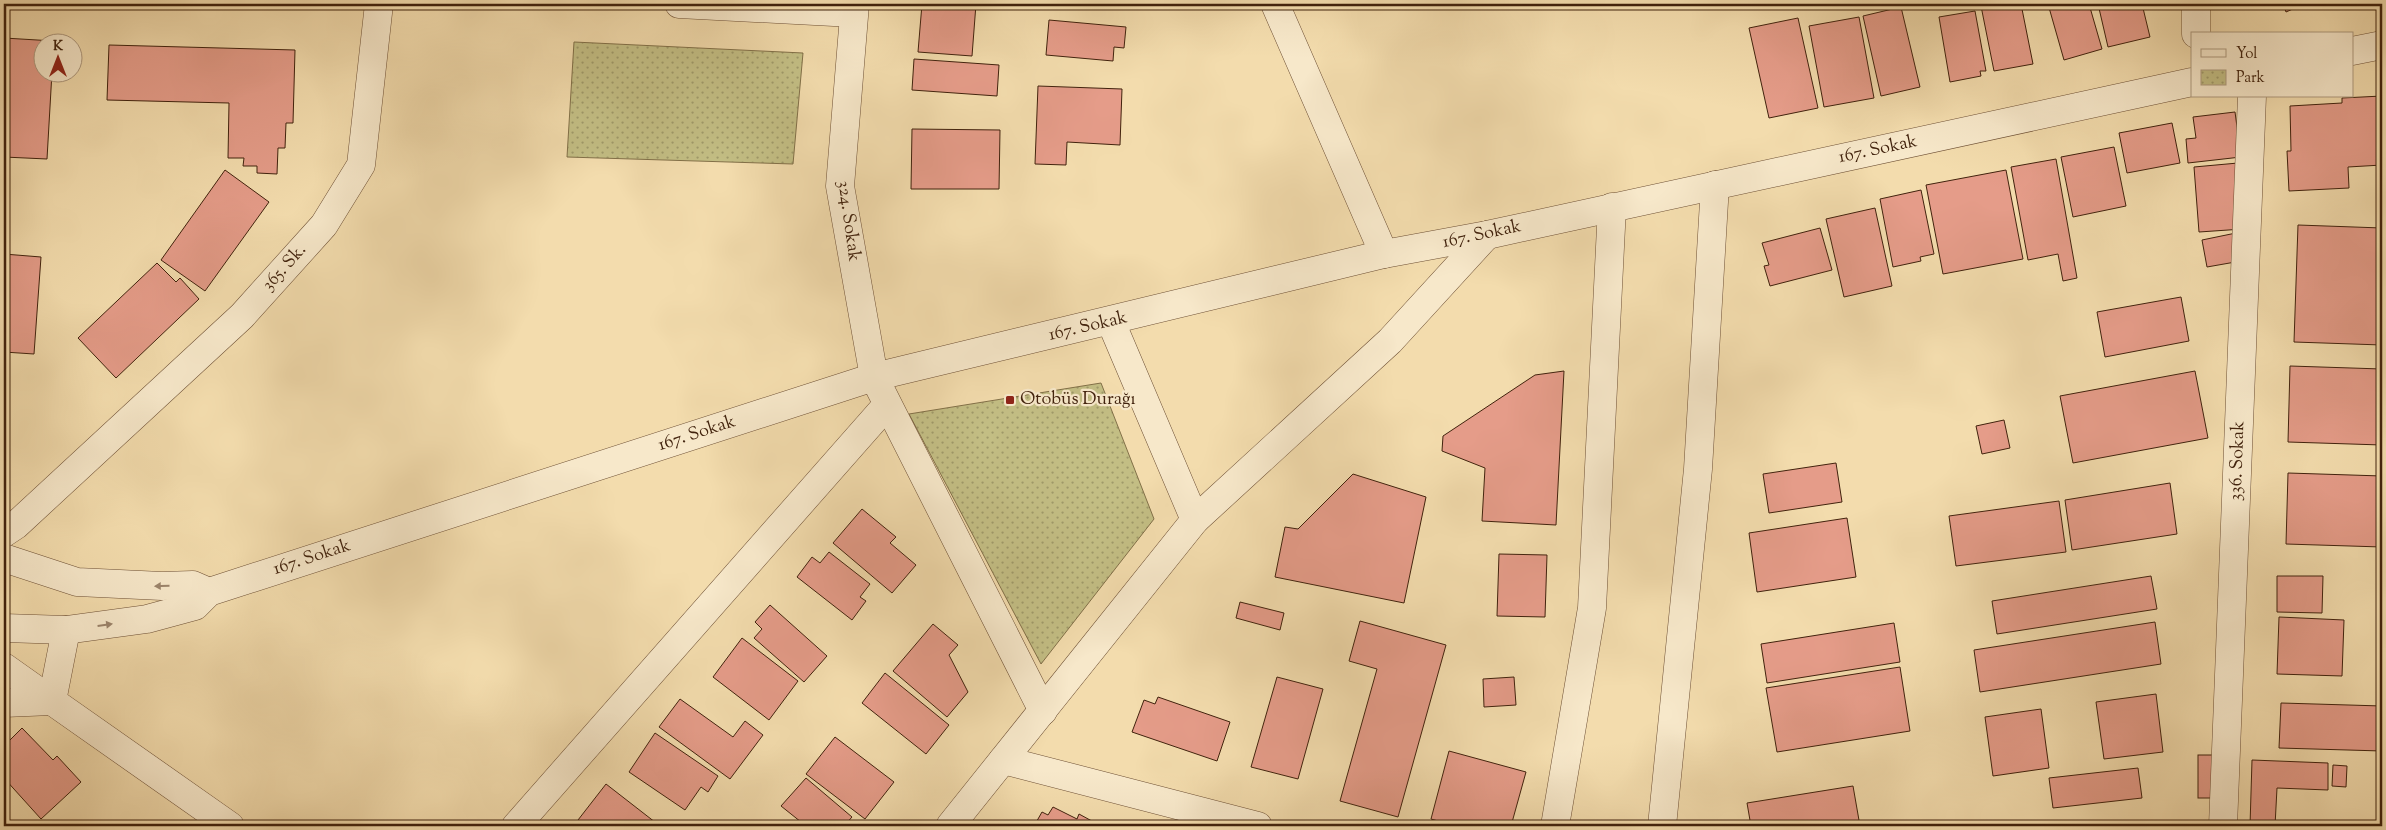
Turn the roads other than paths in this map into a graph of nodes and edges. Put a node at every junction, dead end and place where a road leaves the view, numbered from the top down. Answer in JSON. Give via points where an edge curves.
{"nodes":[{"id":1,"x":379,"y":4,"type":"edge"},
{"id":2,"x":679,"y":4,"type":"edge"},
{"id":3,"x":1275,"y":4,"type":"edge"},
{"id":4,"x":2196,"y":4,"type":"edge"},
{"id":5,"x":854,"y":9,"type":"edge"},
{"id":6,"x":2196,"y":32,"type":"edge"},
{"id":7,"x":2382,"y":45,"type":"edge"},
{"id":8,"x":2354,"y":51,"type":"edge"},
{"id":9,"x":2191,"y":82,"type":"edge"},
{"id":10,"x":2252,"y":98,"type":"edge"},
{"id":11,"x":1715,"y":185,"type":"junction"},
{"id":12,"x":1612,"y":207,"type":"junction"},
{"id":13,"x":1486,"y":235,"type":"junction"},
{"id":14,"x":1384,"y":254,"type":"junction"},
{"id":15,"x":1111,"y":322,"type":"junction"},
{"id":16,"x":874,"y":378,"type":"junction"},
{"id":17,"x":886,"y":406,"type":"junction"},
{"id":18,"x":1195,"y":520,"type":"junction"},
{"id":19,"x":4,"y":533,"type":"edge"},
{"id":20,"x":4,"y":558,"type":"edge"},
{"id":21,"x":209,"y":592,"type":"junction"},
{"id":22,"x":4,"y":628,"type":"edge"},
{"id":23,"x":66,"y":630,"type":"junction"},
{"id":24,"x":4,"y":667,"type":"edge"},
{"id":25,"x":52,"y":701,"type":"junction"},
{"id":26,"x":4,"y":703,"type":"edge"},
{"id":27,"x":1043,"y":711,"type":"junction"},
{"id":28,"x":1003,"y":760,"type":"junction"},
{"id":29,"x":1251,"y":825,"type":"edge"},
{"id":30,"x":230,"y":826,"type":"edge"},
{"id":31,"x":516,"y":826,"type":"edge"},
{"id":32,"x":950,"y":826,"type":"edge"},
{"id":33,"x":1555,"y":826,"type":"edge"},
{"id":34,"x":1662,"y":826,"type":"edge"},
{"id":35,"x":2223,"y":826,"type":"edge"}],
"edges":[{"from":1,"to":19,"type":"street","name":"365. Sk.","via":[[361,165],[324,225],[242,316]]},
{"from":2,"to":5,"type":"street"},
{"from":3,"to":14,"type":"street"},
{"from":4,"to":6,"type":"street"},
{"from":5,"to":16,"type":"street","name":"324. Sokak","via":[[840,186]]},
{"from":7,"to":8,"type":"street"},
{"from":9,"to":11,"type":"street","name":"167. Sokak"},
{"from":10,"to":35,"type":"street","name":"336. Sokak"},
{"from":11,"to":12,"type":"street","name":"167. Sokak"},
{"from":11,"to":34,"type":"street","via":[[1698,469]]},
{"from":12,"to":13,"type":"street","name":"167. Sokak"},
{"from":12,"to":33,"type":"street","via":[[1592,608]]},
{"from":13,"to":14,"type":"street","name":"167. Sokak"},
{"from":13,"to":18,"type":"street","via":[[1390,341]]},
{"from":14,"to":15,"type":"street","name":"167. Sokak"},
{"from":15,"to":16,"type":"street","name":"167. Sokak"},
{"from":15,"to":18,"type":"street"},
{"from":16,"to":17,"type":"street","name":"324. Sokak"},
{"from":16,"to":21,"type":"street","name":"167. Sokak"},
{"from":17,"to":27,"type":"street","name":"324. Sokak"},
{"from":17,"to":31,"type":"street"},
{"from":18,"to":27,"type":"street"},
{"from":21,"to":20,"type":"street","one_way":true,"via":[[193,585],[77,582]]},
{"from":23,"to":21,"type":"street","name":"167. Sokak","one_way":true,"via":[[146,619],[195,606]]},
{"from":22,"to":23,"type":"street","name":"167. Sokak"},
{"from":23,"to":25,"type":"street"},
{"from":24,"to":25,"type":"street"},
{"from":25,"to":26,"type":"street"},
{"from":25,"to":30,"type":"street"},
{"from":27,"to":28,"type":"street"},
{"from":28,"to":29,"type":"street"},
{"from":28,"to":32,"type":"street"}]}
